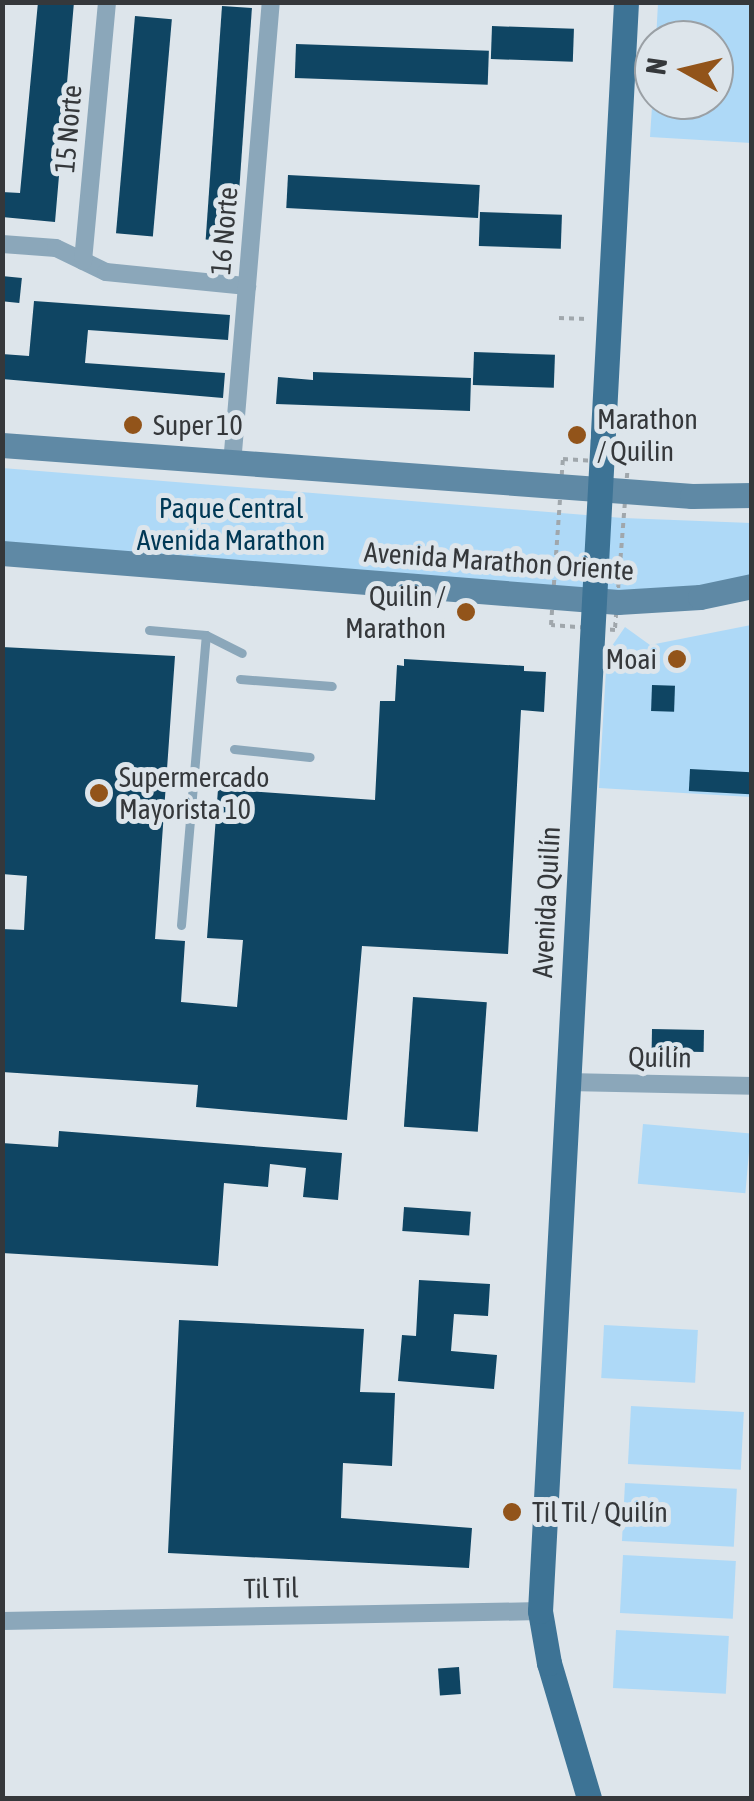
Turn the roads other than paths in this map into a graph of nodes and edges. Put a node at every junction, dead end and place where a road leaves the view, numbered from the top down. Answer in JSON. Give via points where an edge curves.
{"nodes":[{"id":1,"x":107,"y":2,"type":"edge"},
{"id":2,"x":271,"y":2,"type":"edge"},
{"id":3,"x":626,"y":2,"type":"edge"},
{"id":4,"x":2,"y":244,"type":"edge"},
{"id":5,"x":83,"y":262,"type":"junction"},
{"id":6,"x":247,"y":286,"type":"junction"},
{"id":7,"x":2,"y":445,"type":"edge"},
{"id":8,"x":232,"y":464,"type":"junction"},
{"id":9,"x":599,"y":490,"type":"junction"},
{"id":10,"x":752,"y":495,"type":"edge"},
{"id":11,"x":2,"y":553,"type":"edge"},
{"id":12,"x":752,"y":586,"type":"edge"},
{"id":13,"x":592,"y":600,"type":"junction"},
{"id":14,"x":149,"y":630,"type":"dead end"},
{"id":15,"x":206,"y":635,"type":"junction"},
{"id":16,"x":242,"y":654,"type":"dead end"},
{"id":17,"x":240,"y":679,"type":"dead end"},
{"id":18,"x":332,"y":686,"type":"dead end"},
{"id":19,"x":234,"y":749,"type":"dead end"},
{"id":20,"x":310,"y":757,"type":"dead end"},
{"id":21,"x":181,"y":925,"type":"dead end"},
{"id":22,"x":567,"y":1082,"type":"junction"},
{"id":23,"x":752,"y":1086,"type":"edge"},
{"id":24,"x":540,"y":1611,"type":"junction"},
{"id":25,"x":2,"y":1620,"type":"edge"},
{"id":26,"x":589,"y":1798,"type":"edge"}],
"edges":[{"from":1,"to":5,"type":"street","name":"15 Norte"},
{"from":2,"to":6,"type":"street","name":"16 Norte"},
{"from":3,"to":9,"type":"main road","name":"Avenida Quilín"},
{"from":4,"to":5,"type":"street","via":[[56,248]]},
{"from":5,"to":6,"type":"street","via":[[106,272]]},
{"from":6,"to":8,"type":"street","name":"16 Norte"},
{"from":7,"to":8,"type":"main road"},
{"from":8,"to":9,"type":"main road"},
{"from":9,"to":10,"type":"main road"},
{"from":9,"to":13,"type":"main road","name":"Avenida Quilín"},
{"from":11,"to":13,"type":"main road","name":"Avenida Marathon Oriente"},
{"from":12,"to":13,"type":"main road","name":"Avenida Marathon Oriente","via":[[674,600]]},
{"from":13,"to":22,"type":"main road","name":"Avenida Quilín"},
{"from":14,"to":15,"type":"lane"},
{"from":15,"to":16,"type":"lane"},
{"from":15,"to":21,"type":"lane"},
{"from":17,"to":18,"type":"lane"},
{"from":19,"to":20,"type":"lane"},
{"from":22,"to":23,"type":"street","name":"Quilín"},
{"from":22,"to":24,"type":"main road","name":"Avenida Quilín"},
{"from":24,"to":25,"type":"street","name":"Til Til"},
{"from":24,"to":26,"type":"main road","name":"Avenida Quilín"}]}
